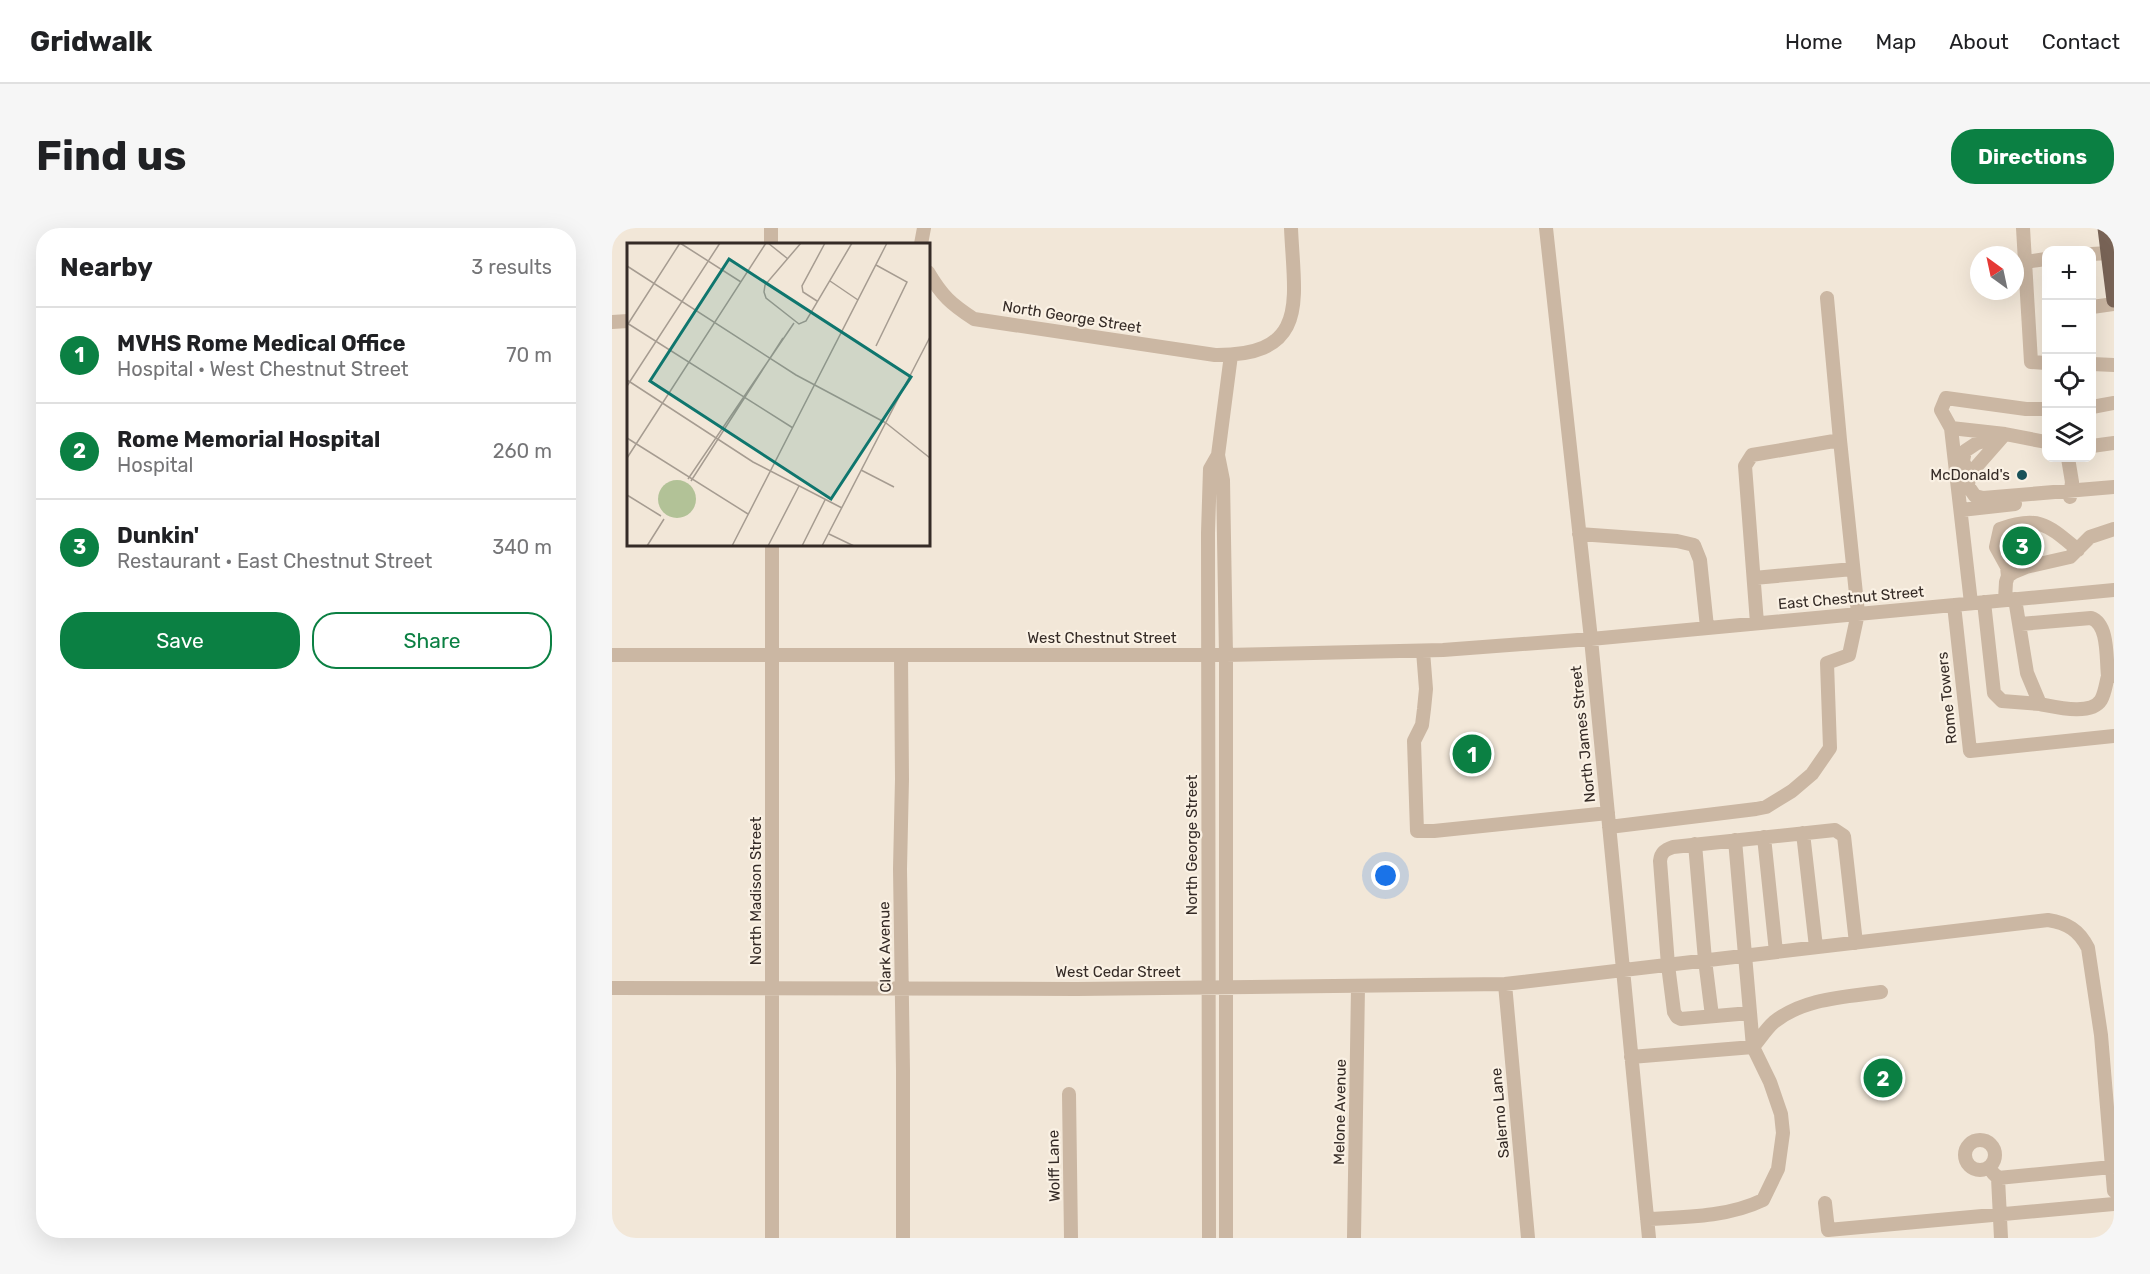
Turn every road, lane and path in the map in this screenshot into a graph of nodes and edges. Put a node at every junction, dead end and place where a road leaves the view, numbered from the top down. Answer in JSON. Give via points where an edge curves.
{"nodes":[{"id":1,"x":924,"y":228,"type":"edge"},
{"id":2,"x":1291,"y":228,"type":"edge"},
{"id":3,"x":1546,"y":228,"type":"edge"},
{"id":4,"x":2023,"y":228,"type":"edge"},
{"id":5,"x":2105,"y":228,"type":"edge"},
{"id":6,"x":921,"y":243,"type":"edge"},
{"id":7,"x":2108,"y":252,"type":"junction"},
{"id":8,"x":2096,"y":253,"type":"edge"},
{"id":9,"x":2042,"y":260,"type":"edge"},
{"id":10,"x":2025,"y":262,"type":"junction"},
{"id":11,"x":930,"y":275,"type":"edge"},
{"id":12,"x":1827,"y":298,"type":"dead end"},
{"id":13,"x":2114,"y":302,"type":"edge"},
{"id":14,"x":2096,"y":306,"type":"edge"},
{"id":15,"x":627,"y":321,"type":"edge"},
{"id":16,"x":612,"y":322,"type":"edge"},
{"id":17,"x":1231,"y":355,"type":"junction"},
{"id":18,"x":2042,"y":363,"type":"edge"},
{"id":19,"x":2096,"y":364,"type":"edge"},
{"id":20,"x":2114,"y":365,"type":"edge"},
{"id":21,"x":2114,"y":403,"type":"edge"},
{"id":22,"x":2096,"y":406,"type":"edge"},
{"id":23,"x":2042,"y":409,"type":"edge"},
{"id":24,"x":1951,"y":428,"type":"junction"},
{"id":25,"x":2005,"y":434,"type":"junction"},
{"id":26,"x":1840,"y":440,"type":"junction"},
{"id":27,"x":2042,"y":441,"type":"edge"},
{"id":28,"x":2114,"y":443,"type":"edge"},
{"id":29,"x":2096,"y":445,"type":"edge"},
{"id":30,"x":1218,"y":455,"type":"junction"},
{"id":31,"x":2069,"y":462,"type":"edge"},
{"id":32,"x":2114,"y":487,"type":"edge"},
{"id":33,"x":2072,"y":489,"type":"junction"},
{"id":34,"x":1961,"y":510,"type":"junction"},
{"id":35,"x":2114,"y":529,"type":"edge"},
{"id":36,"x":1579,"y":534,"type":"junction"},
{"id":37,"x":772,"y":546,"type":"edge"},
{"id":38,"x":2078,"y":550,"type":"junction"},
{"id":39,"x":1853,"y":569,"type":"junction"},
{"id":40,"x":2008,"y":576,"type":"junction"},
{"id":41,"x":1754,"y":578,"type":"junction"},
{"id":42,"x":2114,"y":590,"type":"edge"},
{"id":43,"x":2010,"y":599,"type":"junction"},
{"id":44,"x":1978,"y":602,"type":"junction"},
{"id":45,"x":1954,"y":604,"type":"junction"},
{"id":46,"x":1858,"y":614,"type":"junction"},
{"id":47,"x":1757,"y":623,"type":"junction"},
{"id":48,"x":2021,"y":624,"type":"junction"},
{"id":49,"x":1707,"y":627,"type":"junction"},
{"id":50,"x":1591,"y":639,"type":"junction"},
{"id":51,"x":1423,"y":651,"type":"junction"},
{"id":52,"x":773,"y":654,"type":"junction"},
{"id":53,"x":1208,"y":654,"type":"junction"},
{"id":54,"x":612,"y":655,"type":"edge"},
{"id":55,"x":901,"y":655,"type":"junction"},
{"id":56,"x":1226,"y":655,"type":"junction"},
{"id":57,"x":2111,"y":676,"type":"edge"},
{"id":58,"x":2040,"y":704,"type":"junction"},
{"id":59,"x":2114,"y":736,"type":"edge"},
{"id":60,"x":1608,"y":820,"type":"junction"},
{"id":61,"x":1803,"y":833,"type":"junction"},
{"id":62,"x":1764,"y":837,"type":"junction"},
{"id":63,"x":1735,"y":840,"type":"junction"},
{"id":64,"x":1695,"y":844,"type":"junction"},
{"id":65,"x":1856,"y":943,"type":"junction"},
{"id":66,"x":1816,"y":947,"type":"junction"},
{"id":67,"x":1776,"y":952,"type":"junction"},
{"id":68,"x":1747,"y":956,"type":"junction"},
{"id":69,"x":1705,"y":960,"type":"junction"},
{"id":70,"x":1668,"y":964,"type":"junction"},
{"id":71,"x":1623,"y":970,"type":"junction"},
{"id":72,"x":1505,"y":984,"type":"junction"},
{"id":73,"x":902,"y":987,"type":"junction"},
{"id":74,"x":1209,"y":987,"type":"junction"},
{"id":75,"x":1225,"y":987,"type":"junction"},
{"id":76,"x":1358,"y":987,"type":"junction"},
{"id":77,"x":612,"y":988,"type":"edge"},
{"id":78,"x":772,"y":988,"type":"junction"},
{"id":79,"x":1881,"y":993,"type":"dead end"},
{"id":80,"x":1750,"y":1013,"type":"junction"},
{"id":81,"x":1712,"y":1016,"type":"junction"},
{"id":82,"x":1753,"y":1047,"type":"junction"},
{"id":83,"x":1631,"y":1057,"type":"junction"},
{"id":84,"x":1069,"y":1094,"type":"dead end"},
{"id":85,"x":2112,"y":1167,"type":"junction"},
{"id":86,"x":1987,"y":1168,"type":"dead end"},
{"id":87,"x":1998,"y":1178,"type":"junction"},
{"id":88,"x":2114,"y":1191,"type":"edge"},
{"id":89,"x":1825,"y":1203,"type":"dead end"},
{"id":90,"x":2114,"y":1204,"type":"edge"},
{"id":91,"x":2000,"y":1213,"type":"junction"},
{"id":92,"x":1647,"y":1219,"type":"junction"},
{"id":93,"x":1868,"y":1232,"type":"edge"},
{"id":94,"x":771,"y":1238,"type":"edge"},
{"id":95,"x":903,"y":1238,"type":"edge"},
{"id":96,"x":1071,"y":1238,"type":"edge"},
{"id":97,"x":1209,"y":1238,"type":"edge"},
{"id":98,"x":1226,"y":1238,"type":"edge"},
{"id":99,"x":1354,"y":1238,"type":"edge"},
{"id":100,"x":1528,"y":1238,"type":"edge"},
{"id":101,"x":1649,"y":1238,"type":"edge"},
{"id":102,"x":2001,"y":1238,"type":"edge"}],
"edges":[{"from":1,"to":6,"type":"street"},
{"from":2,"to":17,"type":"street","name":"North George Street","via":[[1294,311],[1286,330],[1267,346]]},
{"from":3,"to":36,"type":"street","name":"North James Street"},
{"from":4,"to":10,"type":"street"},
{"from":5,"to":7,"type":"main road"},
{"from":7,"to":8,"type":"street"},
{"from":7,"to":13,"type":"main road"},
{"from":9,"to":10,"type":"street"},
{"from":10,"to":18,"type":"street","via":[[2031,362]]},
{"from":11,"to":17,"type":"street","name":"North George Street","via":[[953,306],[974,319]]},
{"from":12,"to":26,"type":"street"},
{"from":13,"to":14,"type":"street"},
{"from":15,"to":16,"type":"street"},
{"from":17,"to":30,"type":"street","name":"North George Street"},
{"from":19,"to":20,"type":"street"},
{"from":21,"to":22,"type":"street"},
{"from":23,"to":24,"type":"street","via":[[1946,398],[1941,410]]},
{"from":24,"to":25,"type":"street"},
{"from":24,"to":34,"type":"street"},
{"from":25,"to":27,"type":"street"},
{"from":25,"to":33,"type":"street","via":[[1969,475],[1968,486],[1975,496]]},
{"from":26,"to":39,"type":"street"},
{"from":26,"to":41,"type":"street","via":[[1752,455],[1745,466]]},
{"from":28,"to":29,"type":"street"},
{"from":30,"to":53,"type":"street","name":"North George Street","via":[[1210,469]]},
{"from":30,"to":56,"type":"street","name":"North George Street","via":[[1223,480]]},
{"from":31,"to":33,"type":"street"},
{"from":32,"to":33,"type":"street"},
{"from":33,"to":34,"type":"street","via":[[2070,497]]},
{"from":34,"to":44,"type":"street"},
{"from":35,"to":38,"type":"street","via":[[2090,537]]},
{"from":36,"to":49,"type":"street","via":[[1694,545],[1701,560]]},
{"from":36,"to":50,"type":"street","name":"North James Street"},
{"from":37,"to":52,"type":"street","name":"North Madison Street"},
{"from":38,"to":40,"type":"street","via":[[2070,557],[2026,567]]},
{"from":38,"to":40,"type":"street","via":[[2053,529],[2036,521],[2000,529],[1996,548]]},
{"from":39,"to":41,"type":"street"},
{"from":39,"to":46,"type":"street"},
{"from":40,"to":43,"type":"street"},
{"from":41,"to":47,"type":"street"},
{"from":42,"to":43,"type":"street","name":"East Chestnut Street"},
{"from":43,"to":44,"type":"street","name":"East Chestnut Street"},
{"from":43,"to":48,"type":"street"},
{"from":44,"to":45,"type":"street","name":"East Chestnut Street"},
{"from":44,"to":58,"type":"street","via":[[1994,693],[2002,701]]},
{"from":45,"to":46,"type":"street","name":"East Chestnut Street"},
{"from":45,"to":59,"type":"street","name":"Rome Towers","via":[[1970,751]]},
{"from":46,"to":47,"type":"street","name":"East Chestnut Street"},
{"from":46,"to":60,"type":"street","via":[[1850,655],[1827,663],[1830,748],[1812,774],[1792,791],[1756,810]]},
{"from":47,"to":49,"type":"street","name":"East Chestnut Street"},
{"from":48,"to":57,"type":"street","via":[[2096,620],[2103,630]]},
{"from":48,"to":58,"type":"street","via":[[2027,673]]},
{"from":49,"to":50,"type":"street","name":"East Chestnut Street"},
{"from":50,"to":51,"type":"street","name":"West Chestnut Street"},
{"from":50,"to":60,"type":"street","name":"North James Street"},
{"from":51,"to":56,"type":"street","name":"West Chestnut Street"},
{"from":51,"to":60,"type":"street","via":[[1426,689],[1422,725],[1414,741],[1417,831]]},
{"from":52,"to":54,"type":"street","name":"West Chestnut Street"},
{"from":52,"to":55,"type":"street","name":"West Chestnut Street"},
{"from":52,"to":78,"type":"street","name":"North Madison Street"},
{"from":53,"to":55,"type":"street","name":"West Chestnut Street"},
{"from":53,"to":56,"type":"street","name":"West Chestnut Street"},
{"from":53,"to":74,"type":"street","name":"North George Street"},
{"from":55,"to":73,"type":"street","name":"Clark Avenue"},
{"from":56,"to":75,"type":"street","name":"North George Street"},
{"from":57,"to":58,"type":"street","via":[[2103,698],[2091,707]]},
{"from":60,"to":71,"type":"street","name":"North James Street"},
{"from":61,"to":62,"type":"street"},
{"from":61,"to":65,"type":"street","via":[[1835,830],[1844,836]]},
{"from":61,"to":66,"type":"street"},
{"from":62,"to":63,"type":"street"},
{"from":62,"to":67,"type":"street"},
{"from":63,"to":64,"type":"street"},
{"from":63,"to":68,"type":"street"},
{"from":64,"to":69,"type":"street"},
{"from":64,"to":70,"type":"street","via":[[1665,849],[1661,854]]},
{"from":65,"to":66,"type":"street","name":"West Cedar Street"},
{"from":65,"to":85,"type":"street","name":"West Cedar Street","via":[[2048,920],[2076,930],[2088,948],[2101,1035]]},
{"from":66,"to":67,"type":"street","name":"West Cedar Street"},
{"from":67,"to":68,"type":"street","name":"West Cedar Street"},
{"from":68,"to":69,"type":"street","name":"West Cedar Street"},
{"from":68,"to":80,"type":"street"},
{"from":69,"to":70,"type":"street","name":"West Cedar Street"},
{"from":69,"to":81,"type":"street"},
{"from":70,"to":71,"type":"street","name":"West Cedar Street"},
{"from":70,"to":81,"type":"street","via":[[1677,1017]]},
{"from":71,"to":72,"type":"street","name":"West Cedar Street"},
{"from":71,"to":83,"type":"street","name":"North James Street"},
{"from":72,"to":76,"type":"street","name":"West Cedar Street"},
{"from":72,"to":100,"type":"street","name":"Salerno Lane"},
{"from":73,"to":74,"type":"street","name":"West Cedar Street"},
{"from":73,"to":78,"type":"street","name":"West Cedar Street"},
{"from":73,"to":95,"type":"street","name":"Clark Avenue"},
{"from":74,"to":75,"type":"street","name":"West Cedar Street"},
{"from":74,"to":97,"type":"street","name":"North George Street"},
{"from":75,"to":76,"type":"street","name":"West Cedar Street"},
{"from":75,"to":98,"type":"street","name":"North George Street"},
{"from":76,"to":99,"type":"street","name":"Melone Avenue"},
{"from":77,"to":78,"type":"street","name":"West Cedar Street"},
{"from":78,"to":94,"type":"street","name":"North Madison Street"},
{"from":79,"to":82,"type":"street","via":[[1795,1008],[1773,1023]]},
{"from":80,"to":81,"type":"street"},
{"from":80,"to":82,"type":"street"},
{"from":82,"to":83,"type":"street"},
{"from":82,"to":92,"type":"street","via":[[1770,1082],[1783,1133],[1778,1169],[1763,1200],[1744,1209]]},
{"from":83,"to":92,"type":"street","name":"North James Street"},
{"from":84,"to":96,"type":"street","name":"Wolff Lane"},
{"from":85,"to":87,"type":"street"},
{"from":85,"to":88,"type":"street","name":"West Cedar Street"},
{"from":86,"to":87,"type":"street"},
{"from":87,"to":91,"type":"street"},
{"from":89,"to":93,"type":"street","via":[[1828,1230]]},
{"from":90,"to":91,"type":"street"},
{"from":91,"to":93,"type":"street"},
{"from":91,"to":102,"type":"street"},
{"from":92,"to":101,"type":"street","name":"North James Street"}]}
